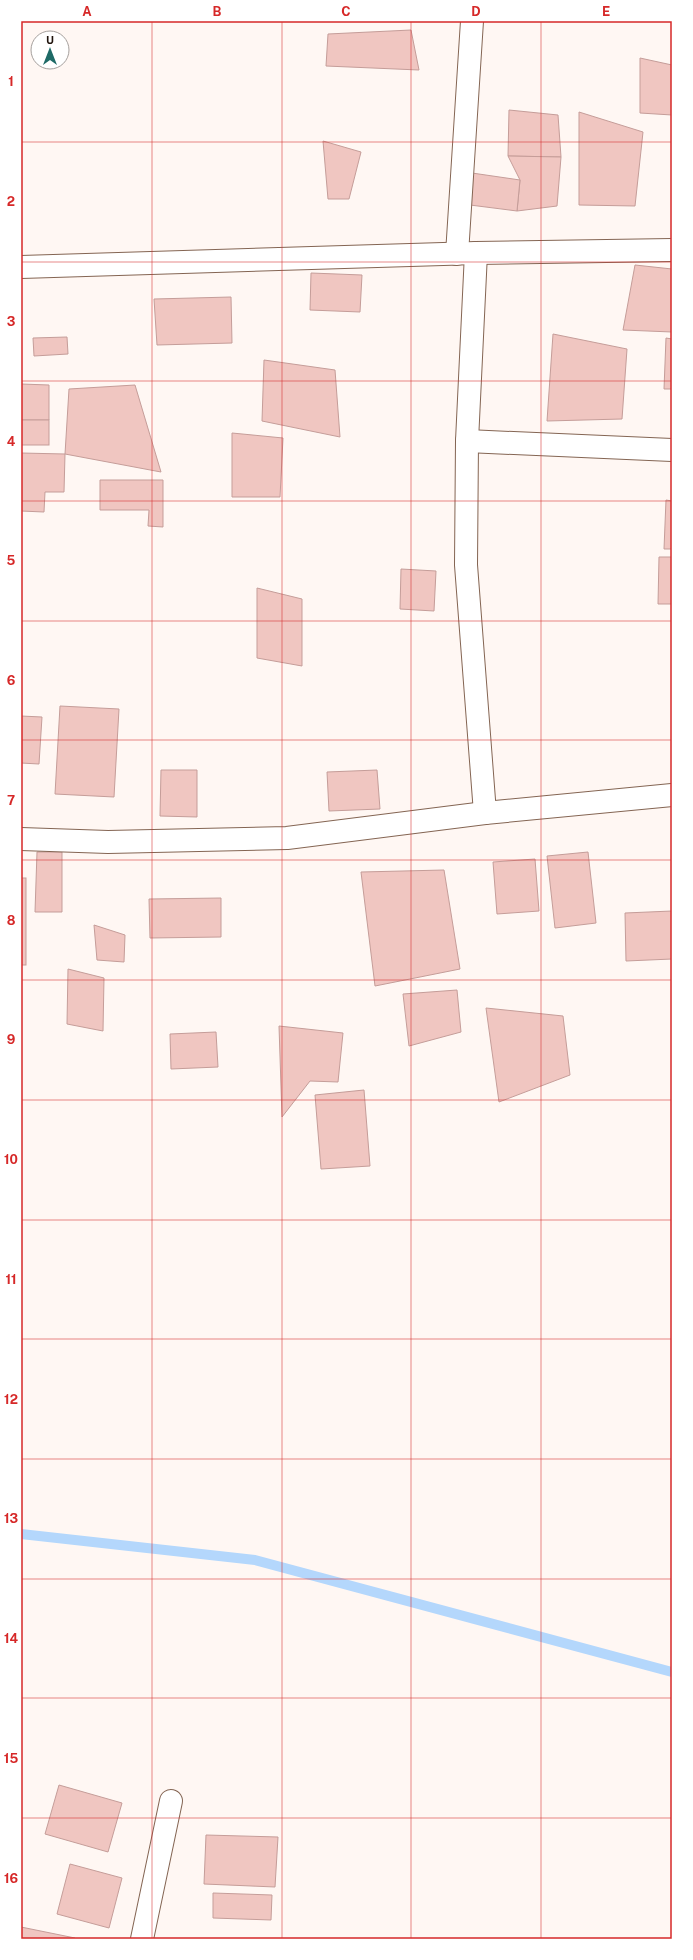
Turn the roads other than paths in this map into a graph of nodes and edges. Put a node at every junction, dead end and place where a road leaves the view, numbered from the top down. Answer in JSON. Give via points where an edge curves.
{"nodes":[{"id":1,"x":472,"y":21,"type":"edge"},
{"id":2,"x":672,"y":250,"type":"edge"},
{"id":3,"x":467,"y":253,"type":"junction"},
{"id":4,"x":21,"y":267,"type":"edge"},
{"id":5,"x":467,"y":441,"type":"junction"},
{"id":6,"x":672,"y":450,"type":"edge"},
{"id":7,"x":672,"y":794,"type":"edge"},
{"id":8,"x":485,"y":813,"type":"junction"},
{"id":9,"x":21,"y":839,"type":"edge"},
{"id":10,"x":171,"y":1800,"type":"dead end"},
{"id":11,"x":142,"y":1939,"type":"edge"}],
"edges":[{"from":1,"to":3,"type":"street"},
{"from":2,"to":3,"type":"street"},
{"from":3,"to":4,"type":"street"},
{"from":3,"to":5,"type":"street"},
{"from":5,"to":6,"type":"street"},
{"from":5,"to":8,"type":"street","via":[[466,565]]},
{"from":7,"to":8,"type":"street"},
{"from":8,"to":9,"type":"street","via":[[287,838],[108,842]]},
{"from":10,"to":11,"type":"street"}]}
